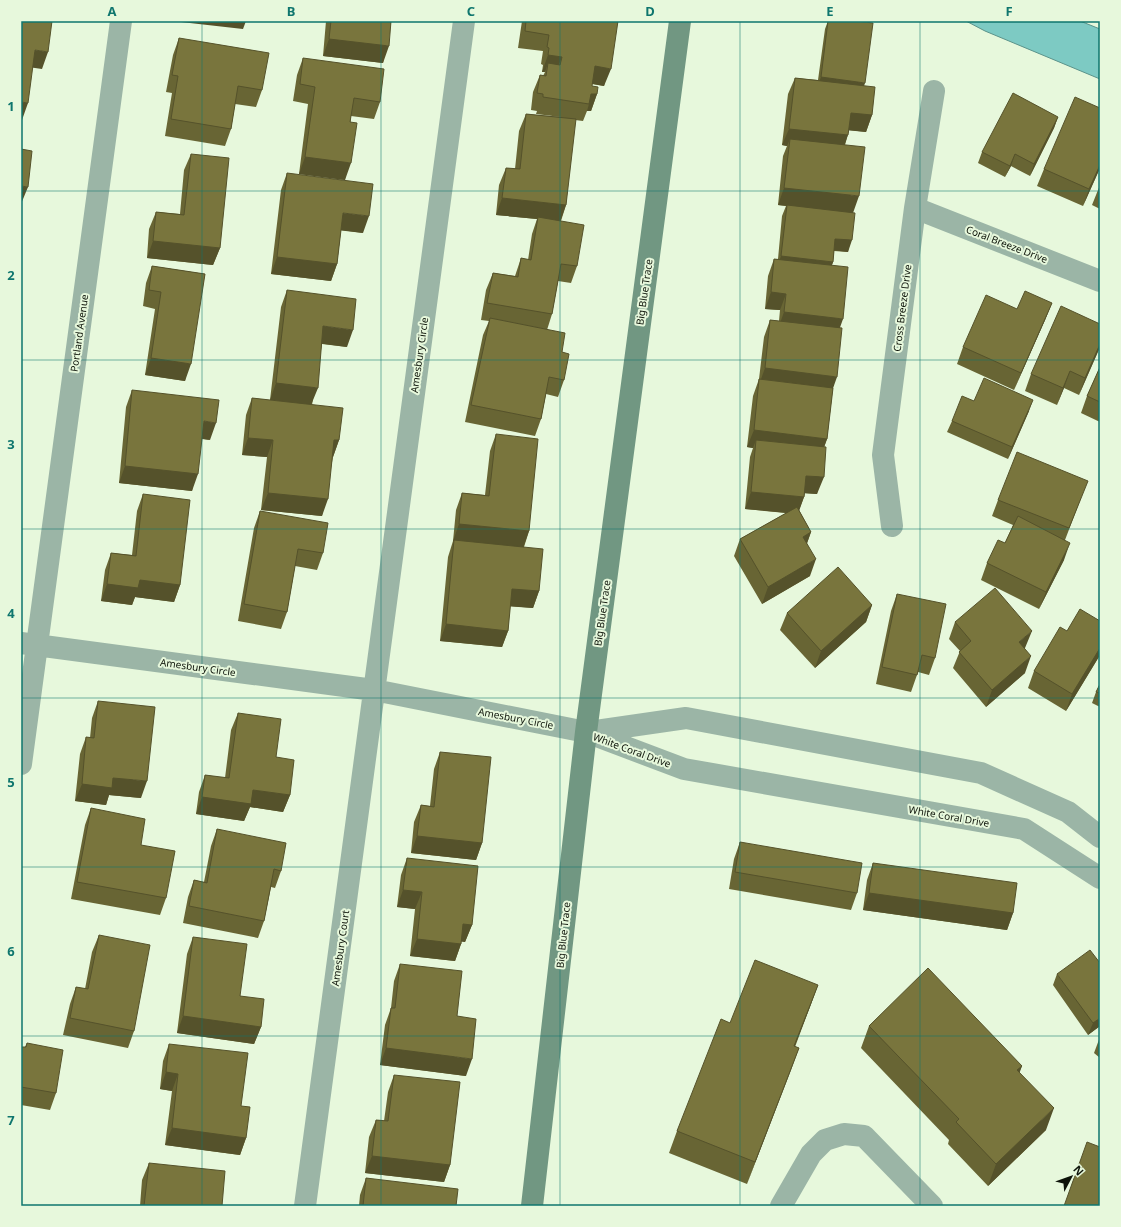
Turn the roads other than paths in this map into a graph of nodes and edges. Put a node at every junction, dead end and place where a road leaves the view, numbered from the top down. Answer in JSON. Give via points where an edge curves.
{"nodes":[{"id":1,"x":120,"y":21,"type":"edge"},
{"id":2,"x":464,"y":21,"type":"edge"},
{"id":3,"x":680,"y":21,"type":"edge"},
{"id":4,"x":934,"y":91,"type":"dead end"},
{"id":5,"x":915,"y":208,"type":"junction"},
{"id":6,"x":1100,"y":281,"type":"edge"},
{"id":7,"x":892,"y":526,"type":"dead end"},
{"id":8,"x":29,"y":644,"type":"edge"},
{"id":9,"x":374,"y":690,"type":"junction"},
{"id":10,"x":586,"y":732,"type":"junction"},
{"id":11,"x":21,"y":764,"type":"edge"},
{"id":12,"x":1100,"y":837,"type":"edge"},
{"id":13,"x":1100,"y":878,"type":"edge"},
{"id":14,"x":305,"y":1206,"type":"edge"},
{"id":15,"x":532,"y":1206,"type":"edge"},
{"id":16,"x":781,"y":1206,"type":"edge"},
{"id":17,"x":932,"y":1206,"type":"edge"}],
"edges":[{"from":1,"to":8,"type":"street","name":"Portland Avenue"},
{"from":2,"to":9,"type":"street","name":"Amesbury Circle"},
{"from":3,"to":10,"type":"street","name":"Big Blue Trace"},
{"from":4,"to":5,"type":"street","name":"Cross Breeze Drive"},
{"from":5,"to":6,"type":"street","name":"Coral Breeze Drive"},
{"from":5,"to":7,"type":"street","name":"Cross Breeze Drive","via":[[883,455]]},
{"from":8,"to":9,"type":"street","name":"Amesbury Circle"},
{"from":8,"to":11,"type":"street","name":"Portland Avenue"},
{"from":9,"to":10,"type":"street","name":"Amesbury Circle"},
{"from":9,"to":14,"type":"street","name":"Amesbury Court"},
{"from":10,"to":12,"type":"street","name":"White Coral Drive","via":[[686,718],[981,773],[1068,812]]},
{"from":10,"to":13,"type":"street","name":"White Coral Drive","via":[[684,769],[1024,829]]},
{"from":10,"to":15,"type":"street","name":"Big Blue Trace"},
{"from":16,"to":17,"type":"street","via":[[811,1154],[825,1140],[844,1134],[864,1136]]}]}
